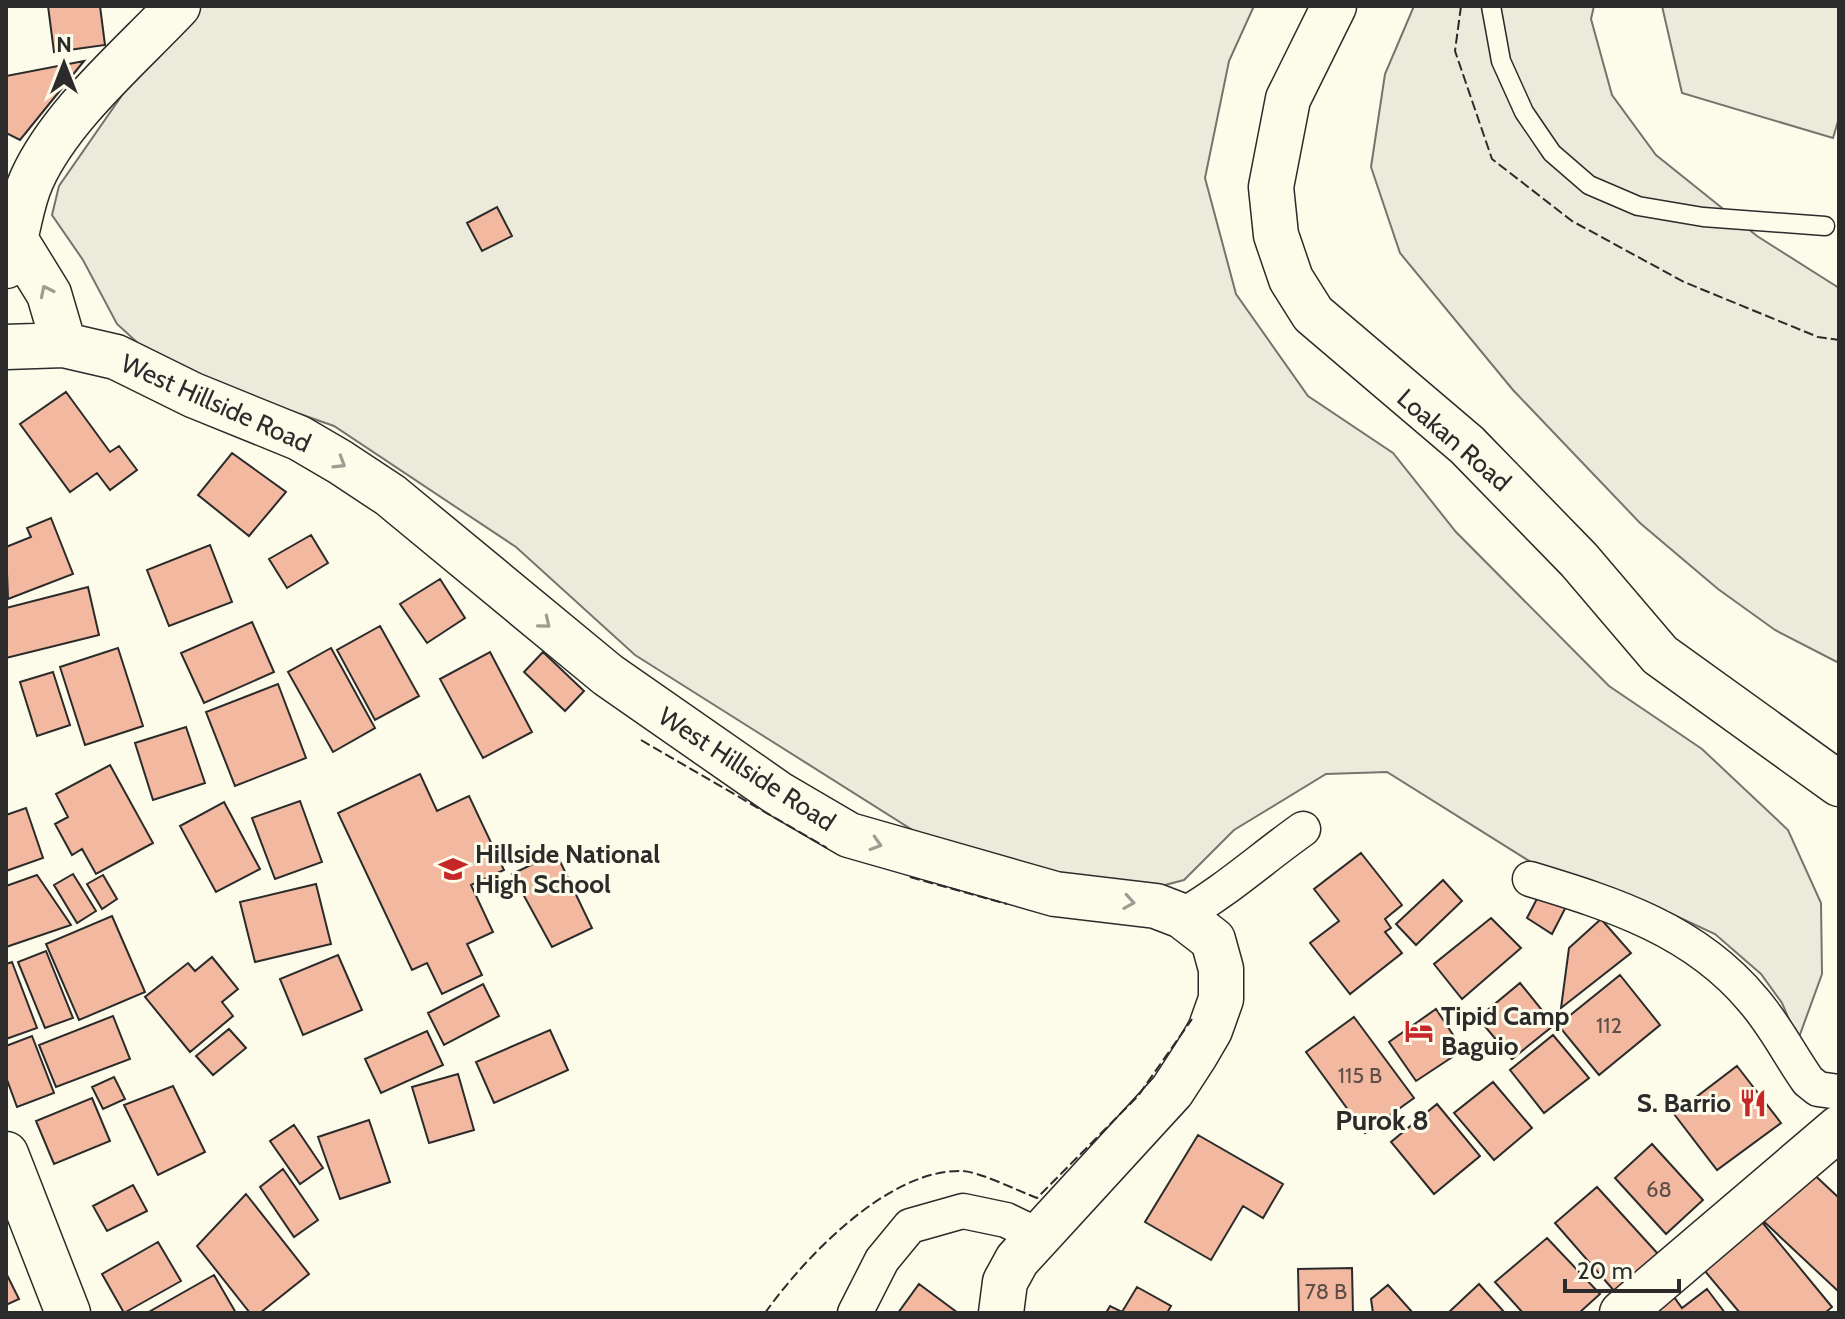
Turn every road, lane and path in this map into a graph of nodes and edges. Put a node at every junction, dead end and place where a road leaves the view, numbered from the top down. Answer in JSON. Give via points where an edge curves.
{"nodes":[{"id":1,"x":178,"y":6,"type":"edge"},
{"id":2,"x":1334,"y":6,"type":"edge"},
{"id":3,"x":1491,"y":6,"type":"edge"},
{"id":4,"x":1825,"y":226,"type":"dead end"},
{"id":5,"x":11,"y":254,"type":"edge"},
{"id":6,"x":64,"y":345,"type":"junction"},
{"id":7,"x":6,"y":347,"type":"edge"},
{"id":8,"x":1839,"y":784,"type":"edge"},
{"id":9,"x":1303,"y":829,"type":"dead end"},
{"id":10,"x":1530,"y":879,"type":"dead end"},
{"id":11,"x":1182,"y":916,"type":"junction"},
{"id":12,"x":1839,"y":1092,"type":"edge"},
{"id":13,"x":1839,"y":1128,"type":"edge"},
{"id":14,"x":6,"y":1154,"type":"edge"},
{"id":15,"x":1037,"y":1235,"type":"junction"},
{"id":16,"x":68,"y":1313,"type":"edge"},
{"id":17,"x":855,"y":1313,"type":"edge"},
{"id":18,"x":1001,"y":1313,"type":"edge"},
{"id":19,"x":1622,"y":1313,"type":"edge"}],
"edges":[{"from":1,"to":5,"type":"street","via":[[65,126],[33,175]]},
{"from":2,"to":8,"type":"street","name":"Loakan Road","via":[[1288,99],[1271,187],[1281,250],[1291,279],[1313,314],[1467,445],[1579,560],[1660,655]]},
{"from":3,"to":4,"type":"lane","via":[[1501,61],[1524,112],[1552,153],[1589,185],[1638,206],[1703,217]]},
{"from":6,"to":5,"type":"street","one_way":true,"via":[[49,294]]},
{"from":6,"to":7,"type":"street","name":"West Hillside Road"},
{"from":6,"to":11,"type":"street","name":"West Hillside Road","one_way":true,"via":[[116,357],[299,438],[340,462],[390,495],[608,675],[779,794],[849,835],[1055,894],[1156,906]]},
{"from":9,"to":11,"type":"street","via":[[1221,894]]},
{"from":10,"to":12,"type":"street","via":[[1628,910],[1690,944],[1753,999],[1808,1081],[1818,1089]]},
{"from":11,"to":15,"type":"street","name":"West Hillside Road","via":[[1213,940],[1221,969],[1221,999],[1210,1030],[1172,1091]]},
{"from":13,"to":19,"type":"street"},
{"from":14,"to":16,"type":"street"},
{"from":15,"to":17,"type":"street","via":[[1006,1220],[963,1211],[910,1226],[882,1260]]},
{"from":15,"to":18,"type":"street","name":"West Hillside Road","via":[[1005,1282]]}]}
